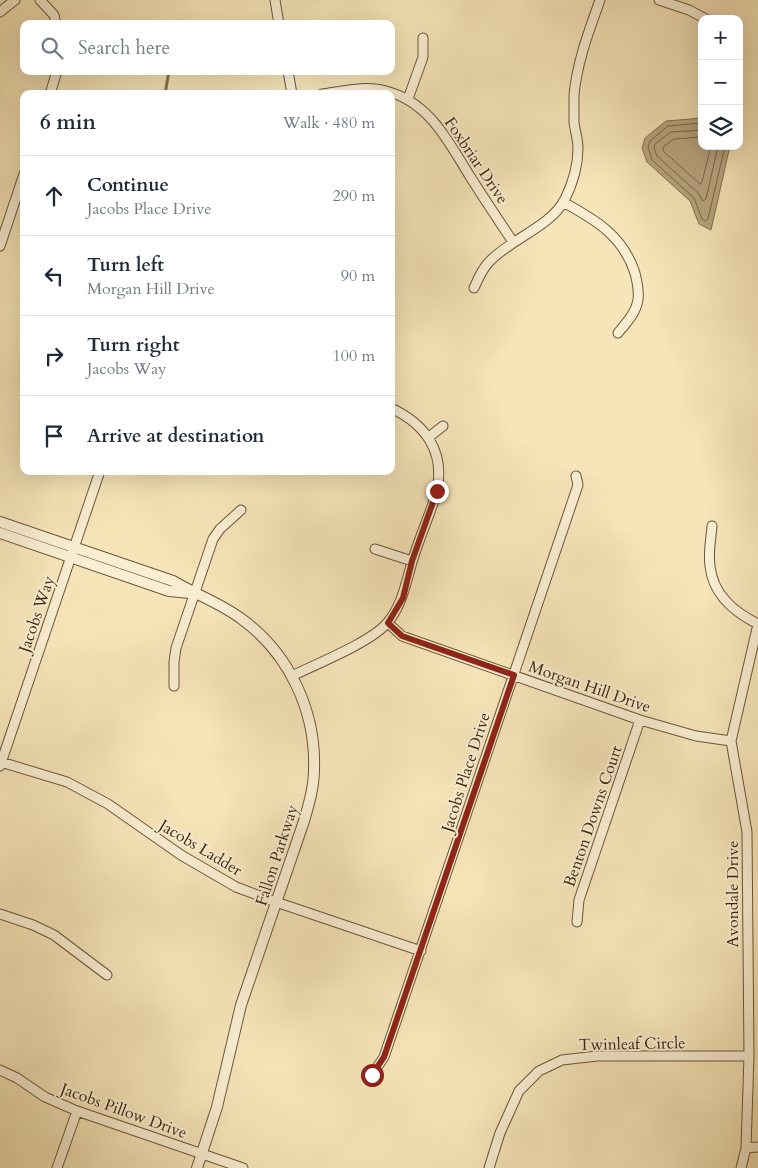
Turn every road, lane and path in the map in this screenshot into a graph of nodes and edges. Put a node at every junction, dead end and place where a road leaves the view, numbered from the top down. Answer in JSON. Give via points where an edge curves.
{"nodes":[{"id":1,"x":15,"y":0,"type":"edge"},
{"id":2,"x":40,"y":0,"type":"edge"},
{"id":3,"x":275,"y":0,"type":"edge"},
{"id":4,"x":600,"y":0,"type":"edge"},
{"id":5,"x":659,"y":0,"type":"edge"},
{"id":6,"x":0,"y":12,"type":"edge"},
{"id":7,"x":698,"y":15,"type":"edge"},
{"id":8,"x":55,"y":20,"type":"edge"},
{"id":9,"x":278,"y":20,"type":"edge"},
{"id":10,"x":424,"y":38,"type":"dead end"},
{"id":11,"x":56,"y":75,"type":"edge"},
{"id":12,"x":289,"y":75,"type":"edge"},
{"id":13,"x":51,"y":90,"type":"edge"},
{"id":14,"x":291,"y":90,"type":"edge"},
{"id":15,"x":345,"y":90,"type":"edge"},
{"id":16,"x":381,"y":90,"type":"edge"},
{"id":17,"x":395,"y":94,"type":"edge"},
{"id":18,"x":408,"y":99,"type":"junction"},
{"id":19,"x":20,"y":186,"type":"edge"},
{"id":20,"x":564,"y":202,"type":"junction"},
{"id":21,"x":513,"y":242,"type":"junction"},
{"id":22,"x":0,"y":246,"type":"edge"},
{"id":23,"x":474,"y":288,"type":"dead end"},
{"id":24,"x":618,"y":332,"type":"dead end"},
{"id":25,"x":395,"y":410,"type":"edge"},
{"id":26,"x":443,"y":426,"type":"dead end"},
{"id":27,"x":429,"y":437,"type":"junction"},
{"id":28,"x":99,"y":475,"type":"edge"},
{"id":29,"x":576,"y":476,"type":"dead end"},
{"id":30,"x":241,"y":510,"type":"dead end"},
{"id":31,"x":0,"y":522,"type":"edge"},
{"id":32,"x":712,"y":526,"type":"dead end"},
{"id":33,"x":0,"y":533,"type":"edge"},
{"id":34,"x":375,"y":549,"type":"dead end"},
{"id":35,"x":72,"y":552,"type":"junction"},
{"id":36,"x":412,"y":561,"type":"junction"},
{"id":37,"x":194,"y":594,"type":"junction"},
{"id":38,"x":388,"y":623,"type":"junction"},
{"id":39,"x":758,"y":624,"type":"edge"},
{"id":40,"x":514,"y":675,"type":"junction"},
{"id":41,"x":292,"y":676,"type":"junction"},
{"id":42,"x":174,"y":686,"type":"dead end"},
{"id":43,"x":640,"y":720,"type":"junction"},
{"id":44,"x":731,"y":741,"type":"junction"},
{"id":45,"x":1,"y":764,"type":"edge"},
{"id":46,"x":276,"y":902,"type":"junction"},
{"id":47,"x":0,"y":914,"type":"edge"},
{"id":48,"x":577,"y":922,"type":"dead end"},
{"id":49,"x":421,"y":951,"type":"junction"},
{"id":50,"x":747,"y":955,"type":"junction"},
{"id":51,"x":758,"y":955,"type":"edge"},
{"id":52,"x":107,"y":974,"type":"dead end"},
{"id":53,"x":749,"y":1056,"type":"junction"},
{"id":54,"x":0,"y":1070,"type":"edge"},
{"id":55,"x":372,"y":1075,"type":"dead end"},
{"id":56,"x":77,"y":1111,"type":"junction"},
{"id":57,"x":758,"y":1147,"type":"edge"},
{"id":58,"x":746,"y":1148,"type":"junction"},
{"id":59,"x":202,"y":1154,"type":"junction"},
{"id":60,"x":57,"y":1168,"type":"edge"},
{"id":61,"x":197,"y":1168,"type":"edge"},
{"id":62,"x":244,"y":1168,"type":"edge"},
{"id":63,"x":489,"y":1168,"type":"edge"},
{"id":64,"x":741,"y":1168,"type":"edge"}],
"edges":[{"from":1,"to":6,"type":"street"},
{"from":2,"to":8,"type":"street"},
{"from":3,"to":9,"type":"street"},
{"from":4,"to":20,"type":"street","via":[[578,70],[574,96],[578,147],[576,166]]},
{"from":5,"to":7,"type":"street"},
{"from":10,"to":18,"type":"street","via":[[423,57]]},
{"from":11,"to":13,"type":"street"},
{"from":12,"to":14,"type":"street"},
{"from":15,"to":16,"type":"street","name":"Foxbriar Drive"},
{"from":17,"to":18,"type":"street","name":"Foxbriar Drive"},
{"from":18,"to":21,"type":"street","name":"Foxbriar Drive","via":[[439,127]]},
{"from":19,"to":22,"type":"street"},
{"from":20,"to":21,"type":"street","via":[[553,215]]},
{"from":20,"to":24,"type":"street","via":[[608,231],[622,245],[631,262],[637,280],[638,299],[633,313]]},
{"from":21,"to":23,"type":"street","via":[[488,262]]},
{"from":25,"to":27,"type":"street","via":[[407,416]]},
{"from":26,"to":27,"type":"street"},
{"from":27,"to":36,"type":"street","via":[[438,465],[437,491]]},
{"from":28,"to":35,"type":"street","name":"Jacobs Way"},
{"from":29,"to":40,"type":"street","name":"Jacobs Place Drive","via":[[578,485]]},
{"from":30,"to":37,"type":"street","via":[[213,539]]},
{"from":31,"to":35,"type":"street","name":"Fallon Parkway"},
{"from":32,"to":39,"type":"street","via":[[709,564],[717,588],[726,602]]},
{"from":33,"to":35,"type":"street","name":"Fallon Parkway"},
{"from":34,"to":36,"type":"street"},
{"from":35,"to":37,"type":"street","name":"Fallon Parkway","via":[[169,591]]},
{"from":35,"to":45,"type":"street","name":"Jacobs Way"},
{"from":36,"to":38,"type":"street","via":[[403,598]]},
{"from":37,"to":41,"type":"street","name":"Fallon Parkway","via":[[226,609],[257,631],[274,648]]},
{"from":37,"to":42,"type":"street","via":[[176,648]]},
{"from":38,"to":40,"type":"street","name":"Morgan Hill Drive","via":[[402,636]]},
{"from":38,"to":41,"type":"street","via":[[365,640]]},
{"from":39,"to":44,"type":"street","name":"Avondale Drive"},
{"from":40,"to":43,"type":"street","name":"Morgan Hill Drive"},
{"from":40,"to":49,"type":"street","name":"Jacobs Place Drive"},
{"from":41,"to":46,"type":"street","name":"Fallon Parkway","via":[[313,736],[314,769],[304,821]]},
{"from":43,"to":44,"type":"street","name":"Morgan Hill Drive","via":[[696,736]]},
{"from":43,"to":48,"type":"street","name":"Benton Downs Court","via":[[579,900]]},
{"from":44,"to":50,"type":"street","name":"Avondale Drive","via":[[747,832]]},
{"from":45,"to":46,"type":"street","name":"Jacobs Ladder","via":[[67,782],[108,804],[212,874]]},
{"from":46,"to":49,"type":"street","name":"Jacobs Ladder"},
{"from":46,"to":59,"type":"street","name":"Fallon Parkway","via":[[241,1005],[217,1107]]},
{"from":47,"to":52,"type":"street","via":[[54,935]]},
{"from":49,"to":55,"type":"street","name":"Jacobs Place Drive","via":[[384,1057]]},
{"from":50,"to":51,"type":"street"},
{"from":50,"to":53,"type":"street","name":"Avondale Drive"},
{"from":53,"to":58,"type":"street","name":"Avondale Drive"},
{"from":53,"to":63,"type":"street","name":"Twinleaf Circle","via":[[597,1056],[562,1060],[540,1071],[519,1092]]},
{"from":54,"to":56,"type":"street","name":"Jacobs Pillow Drive","via":[[45,1097]]},
{"from":56,"to":59,"type":"street","name":"Jacobs Pillow Drive"},
{"from":56,"to":60,"type":"street"},
{"from":57,"to":58,"type":"street"},
{"from":58,"to":64,"type":"street","name":"Avondale Drive"},
{"from":59,"to":61,"type":"street","name":"Fallon Parkway"},
{"from":59,"to":62,"type":"street","name":"Jacobs Pillow Drive"}]}
